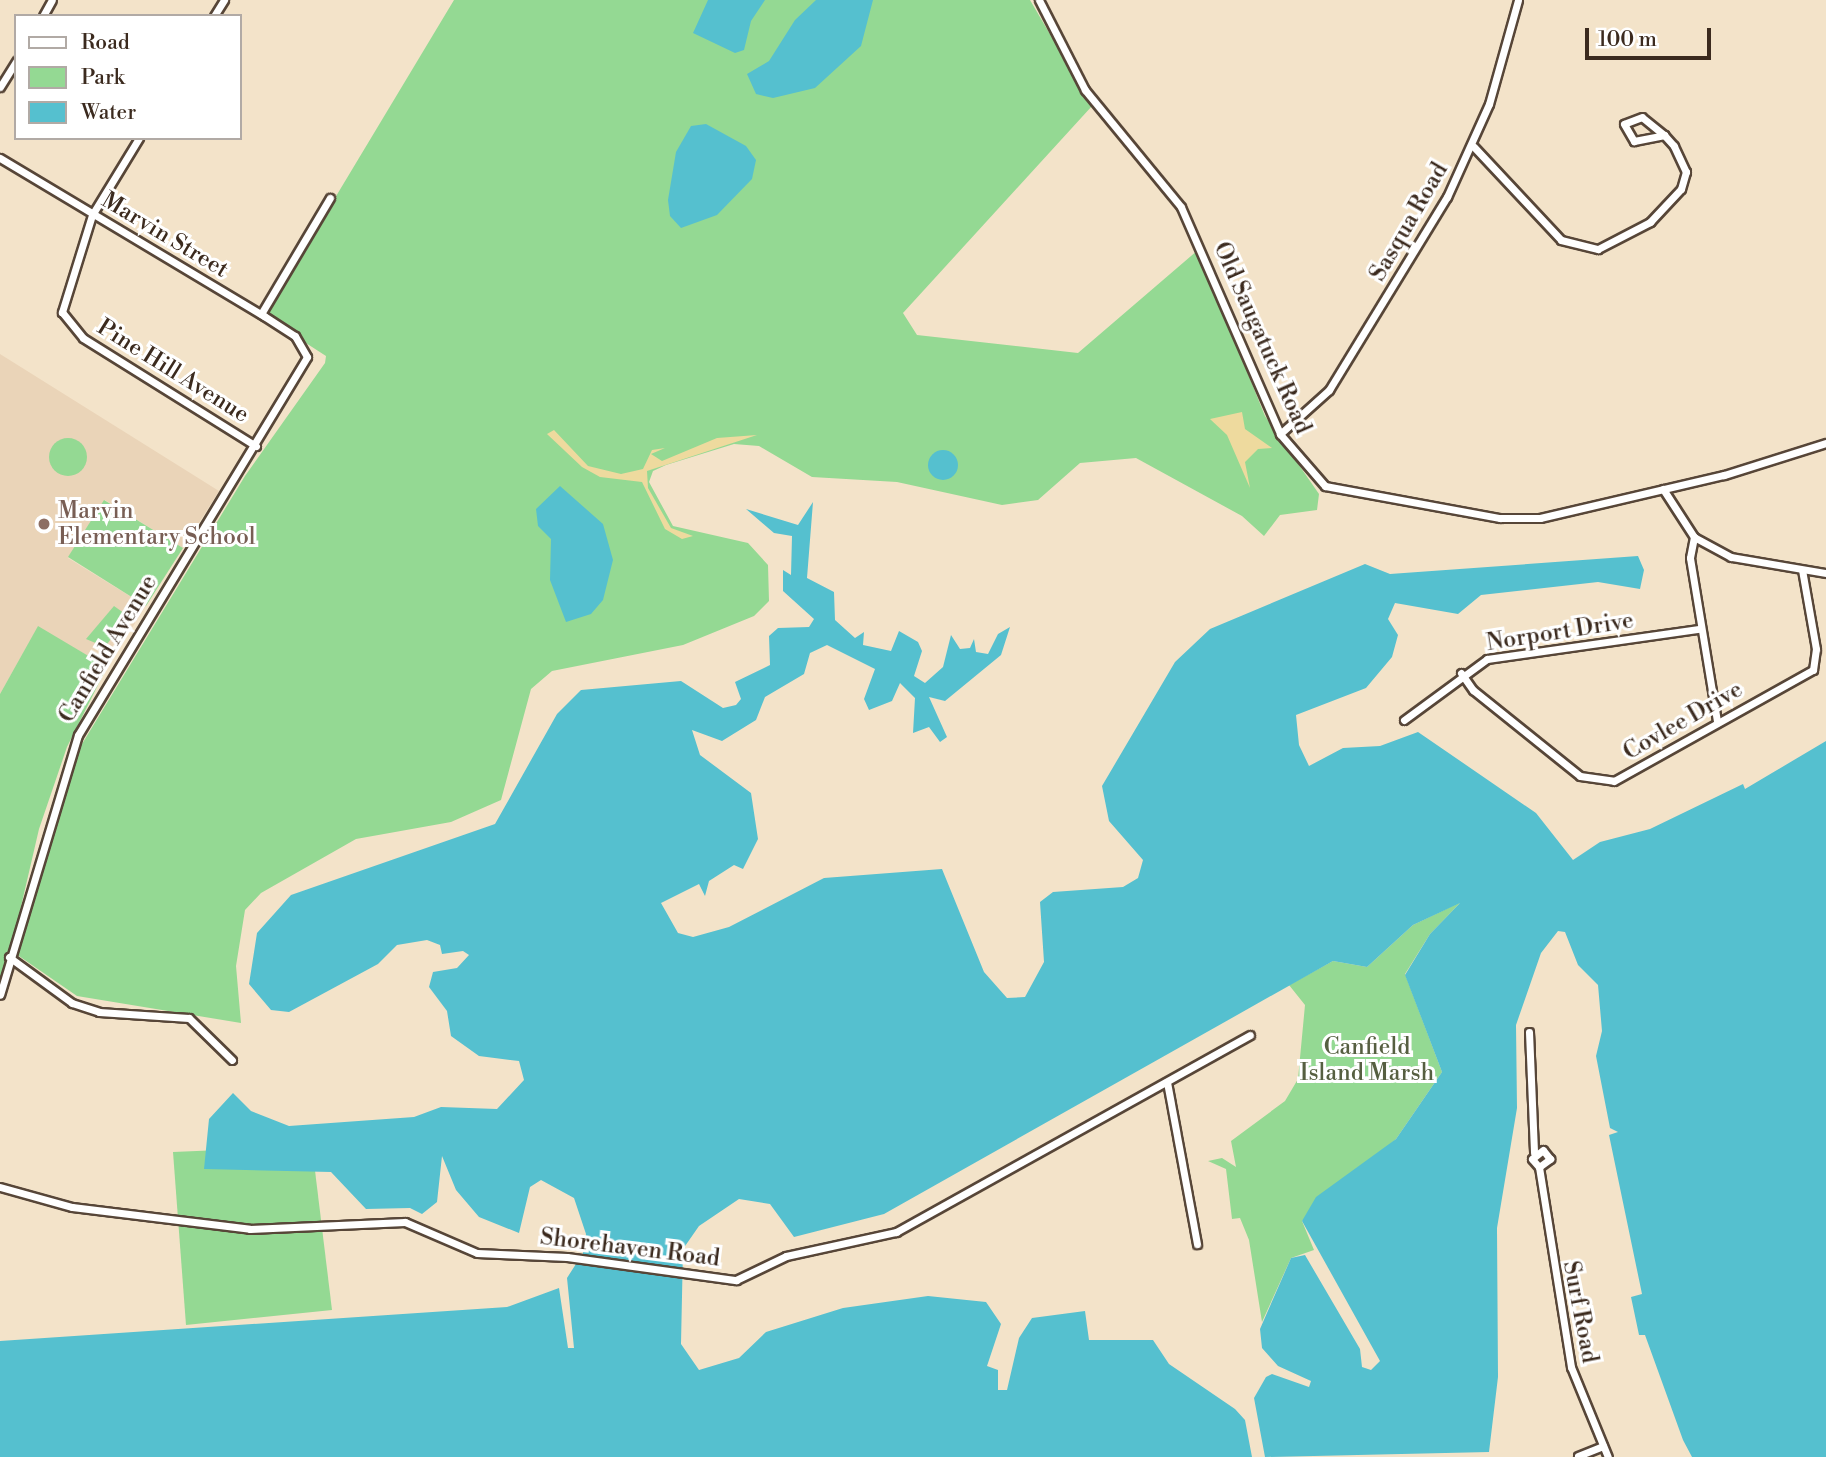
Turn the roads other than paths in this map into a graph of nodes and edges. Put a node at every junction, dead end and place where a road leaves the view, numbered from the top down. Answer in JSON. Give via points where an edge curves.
{"nodes":[{"id":1,"x":1040,"y":0,"type":"edge"},
{"id":2,"x":1518,"y":0,"type":"edge"},
{"id":3,"x":14,"y":64,"type":"edge"},
{"id":4,"x":0,"y":87,"type":"edge"},
{"id":5,"x":1664,"y":135,"type":"junction"},
{"id":6,"x":138,"y":140,"type":"edge"},
{"id":7,"x":1474,"y":147,"type":"junction"},
{"id":8,"x":0,"y":158,"type":"edge"},
{"id":9,"x":330,"y":198,"type":"dead end"},
{"id":10,"x":92,"y":215,"type":"junction"},
{"id":11,"x":261,"y":314,"type":"junction"},
{"id":12,"x":306,"y":351,"type":"joint"},
{"id":13,"x":1280,"y":434,"type":"junction"},
{"id":14,"x":1826,"y":443,"type":"edge"},
{"id":15,"x":256,"y":446,"type":"junction"},
{"id":16,"x":1663,"y":489,"type":"junction"},
{"id":17,"x":1694,"y":537,"type":"junction"},
{"id":18,"x":1801,"y":570,"type":"junction"},
{"id":19,"x":1826,"y":573,"type":"edge"},
{"id":20,"x":1699,"y":629,"type":"junction"},
{"id":21,"x":1461,"y":673,"type":"junction"},
{"id":22,"x":1404,"y":720,"type":"dead end"},
{"id":23,"x":1717,"y":721,"type":"junction"},
{"id":24,"x":9,"y":957,"type":"junction"},
{"id":25,"x":0,"y":995,"type":"edge"},
{"id":26,"x":1529,"y":1032,"type":"dead end"},
{"id":27,"x":1250,"y":1035,"type":"dead end"},
{"id":28,"x":232,"y":1060,"type":"dead end"},
{"id":29,"x":1167,"y":1083,"type":"junction"},
{"id":30,"x":1534,"y":1153,"type":"junction"},
{"id":31,"x":1539,"y":1167,"type":"junction"},
{"id":32,"x":0,"y":1187,"type":"edge"},
{"id":33,"x":1197,"y":1244,"type":"dead end"},
{"id":34,"x":1603,"y":1447,"type":"junction"},
{"id":35,"x":1578,"y":1456,"type":"edge"},
{"id":36,"x":1608,"y":1457,"type":"edge"}],
"edges":[{"from":1,"to":13,"type":"street","name":"Old Saugatuck Road","via":[[1085,90],[1181,206]]},
{"from":2,"to":7,"type":"street","name":"Sasqua Road"},
{"from":3,"to":4,"type":"street"},
{"from":5,"to":5,"type":"street","via":[[1635,115],[1624,124],[1634,141]]},
{"from":5,"to":7,"type":"street","via":[[1682,157],[1681,189],[1650,222],[1598,249],[1561,240]]},
{"from":6,"to":10,"type":"street","name":"Pine Hill Avenue"},
{"from":7,"to":13,"type":"street","name":"Sasqua Road","via":[[1343,369],[1312,410]]},
{"from":8,"to":10,"type":"street","name":"Marvin Street"},
{"from":9,"to":11,"type":"street"},
{"from":10,"to":11,"type":"street","name":"Marvin Street"},
{"from":10,"to":15,"type":"street","name":"Pine Hill Avenue","via":[[61,306],[66,322]]},
{"from":11,"to":12,"type":"street","name":"Marvin Street"},
{"from":12,"to":15,"type":"street","name":"Canfield Avenue","via":[[301,376]]},
{"from":13,"to":16,"type":"street","name":"Old Saugatuck Road","via":[[1309,474],[1343,494],[1417,499],[1500,518],[1558,515]]},
{"from":14,"to":16,"type":"street","name":"Old Saugatuck Road"},
{"from":15,"to":24,"type":"street","name":"Canfield Avenue","via":[[78,735]]},
{"from":16,"to":17,"type":"street","via":[[1680,522]]},
{"from":17,"to":18,"type":"street","via":[[1731,557]]},
{"from":17,"to":20,"type":"street","via":[[1690,558]]},
{"from":18,"to":19,"type":"street"},
{"from":18,"to":23,"type":"street","name":"Covlee Drive","via":[[1816,649],[1813,670]]},
{"from":20,"to":21,"type":"street","name":"Norport Drive","via":[[1503,656]]},
{"from":20,"to":23,"type":"street"},
{"from":21,"to":22,"type":"street","name":"Norport Drive"},
{"from":21,"to":23,"type":"street","name":"Covlee Drive","via":[[1545,749],[1595,781],[1636,772]]},
{"from":24,"to":25,"type":"street","name":"Canfield Avenue"},
{"from":24,"to":28,"type":"street","via":[[72,1003],[99,1012],[190,1018]]},
{"from":26,"to":30,"type":"street","name":"Surf Road"},
{"from":27,"to":29,"type":"street","name":"Shorehaven Road"},
{"from":29,"to":32,"type":"street","name":"Shorehaven Road","via":[[896,1232],[786,1256],[740,1279],[568,1256],[477,1253],[405,1222],[250,1229],[72,1207]]},
{"from":29,"to":33,"type":"street"},
{"from":30,"to":31,"type":"street","name":"Surf Road"},
{"from":30,"to":31,"type":"street","name":"Surf Road","via":[[1549,1156]]},
{"from":31,"to":34,"type":"street","name":"Surf Road","via":[[1571,1367]]},
{"from":34,"to":35,"type":"street"},
{"from":34,"to":36,"type":"street","name":"Surf Road"}]}
